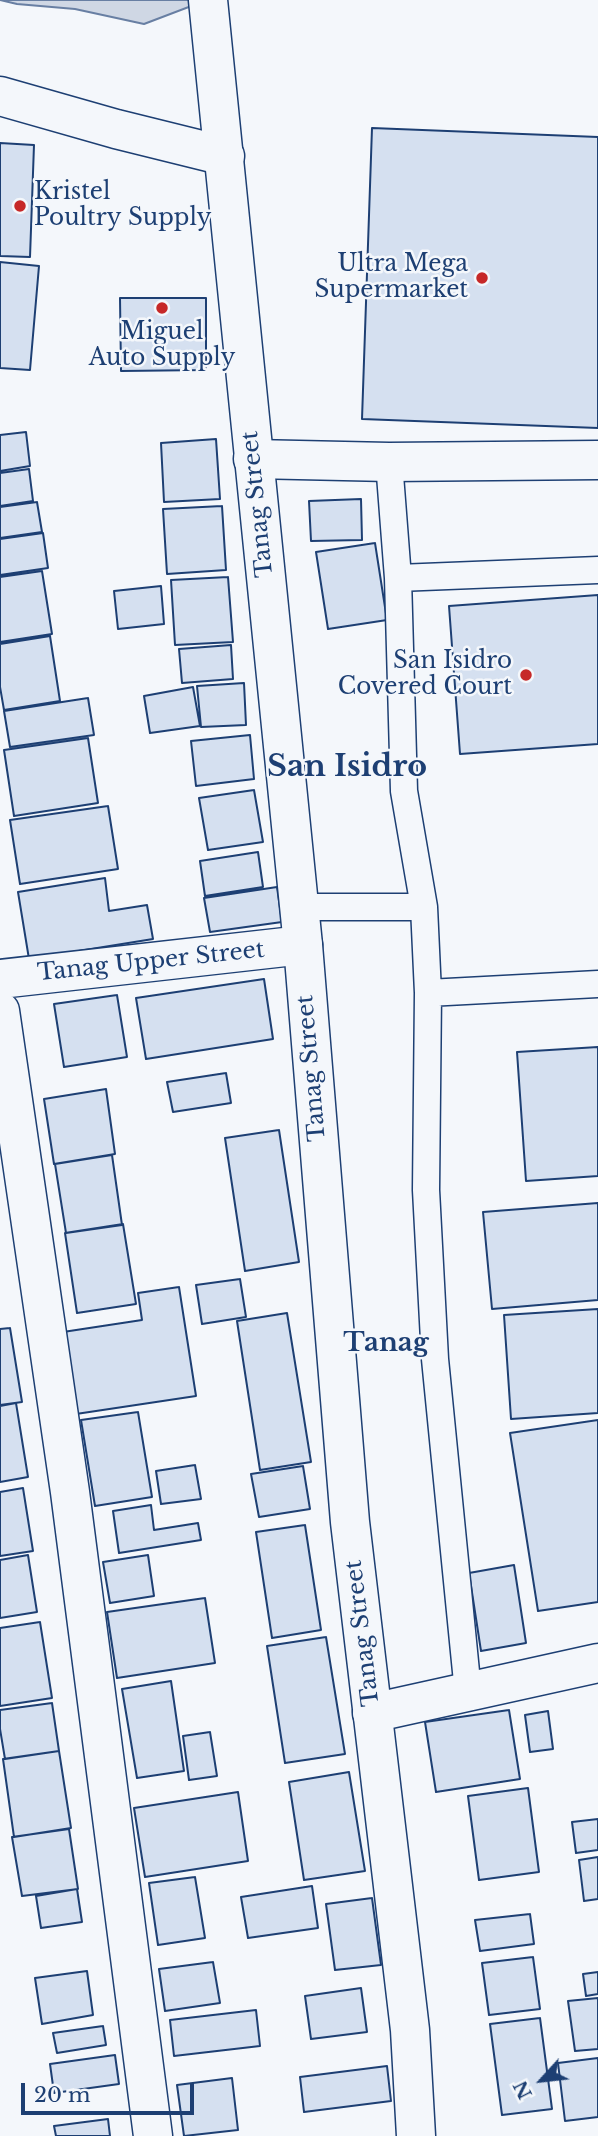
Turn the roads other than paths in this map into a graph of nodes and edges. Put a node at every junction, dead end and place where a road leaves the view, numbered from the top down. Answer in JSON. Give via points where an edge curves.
{"nodes":[{"id":1,"x":208,"y":0,"type":"edge"},
{"id":2,"x":0,"y":96,"type":"edge"},
{"id":3,"x":225,"y":156,"type":"junction"},
{"id":4,"x":253,"y":459,"type":"junction"},
{"id":5,"x":598,"y":460,"type":"edge"},
{"id":6,"x":390,"y":462,"type":"junction"},
{"id":7,"x":598,"y":570,"type":"edge"},
{"id":8,"x":398,"y":578,"type":"junction"},
{"id":9,"x":299,"y":907,"type":"junction"},
{"id":10,"x":425,"y":907,"type":"junction"},
{"id":11,"x":303,"y":945,"type":"junction"},
{"id":12,"x":0,"y":979,"type":"edge"},
{"id":13,"x":598,"y":984,"type":"edge"},
{"id":14,"x":428,"y":993,"type":"junction"},
{"id":15,"x":0,"y":1011,"type":"edge"},
{"id":16,"x":598,"y":1663,"type":"edge"},
{"id":17,"x":468,"y":1692,"type":"junction"},
{"id":18,"x":372,"y":1713,"type":"junction"},
{"id":19,"x":153,"y":2136,"type":"edge"},
{"id":20,"x":416,"y":2136,"type":"edge"}],
"edges":[{"from":1,"to":3,"type":"street","name":"Tanag Street"},
{"from":2,"to":3,"type":"street"},
{"from":3,"to":4,"type":"street","name":"Tanag Street"},
{"from":4,"to":6,"type":"street"},
{"from":4,"to":9,"type":"street","name":"Tanag Street"},
{"from":5,"to":6,"type":"street"},
{"from":6,"to":8,"type":"lane"},
{"from":7,"to":8,"type":"lane"},
{"from":8,"to":10,"type":"lane","via":[[404,791]]},
{"from":9,"to":10,"type":"lane"},
{"from":9,"to":11,"type":"street","name":"Tanag Street"},
{"from":10,"to":14,"type":"lane"},
{"from":11,"to":12,"type":"street","name":"Tanag Upper Street"},
{"from":11,"to":18,"type":"street","name":"Tanag Street","via":[[349,1508]]},
{"from":13,"to":14,"type":"lane"},
{"from":14,"to":17,"type":"lane","via":[[426,1190],[435,1359]]},
{"from":15,"to":19,"type":"street","via":[[70,1492]]},
{"from":16,"to":17,"type":"street"},
{"from":17,"to":18,"type":"street"},
{"from":18,"to":20,"type":"street","name":"Tanag Street","via":[[410,2030]]}]}
